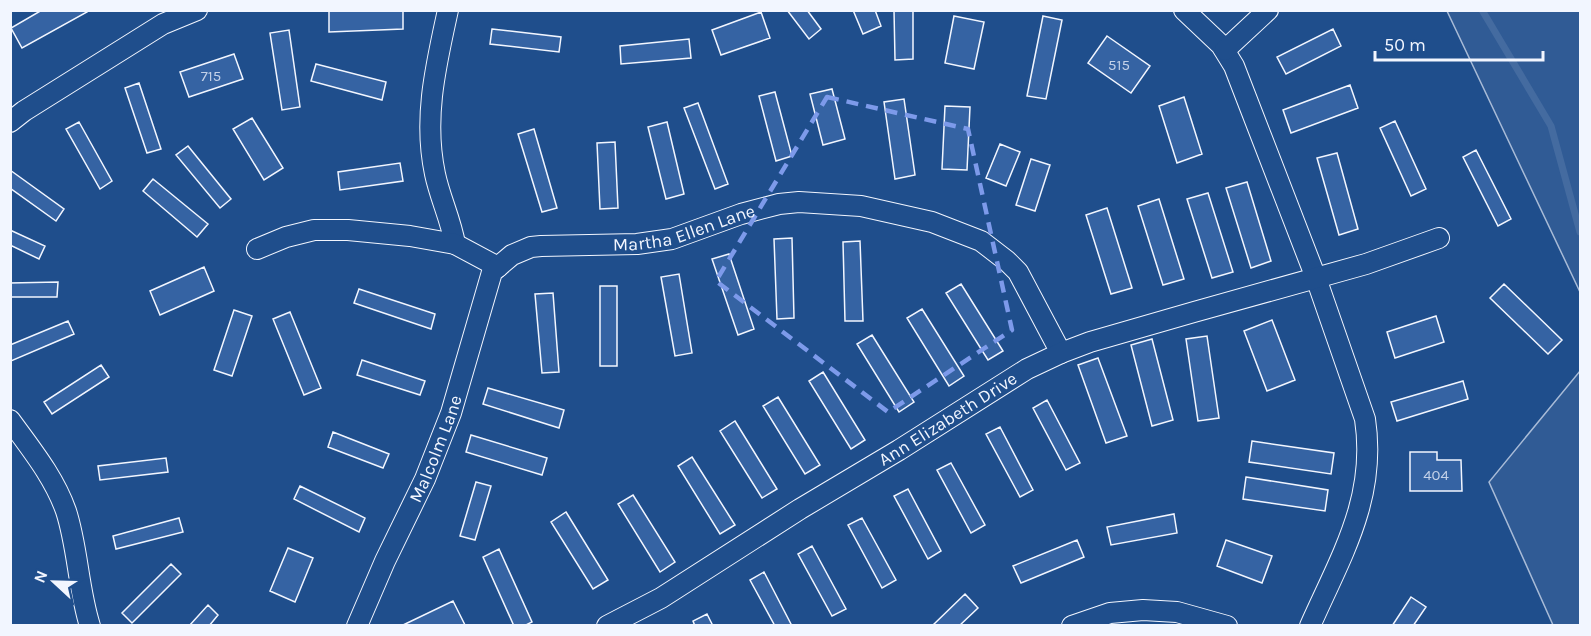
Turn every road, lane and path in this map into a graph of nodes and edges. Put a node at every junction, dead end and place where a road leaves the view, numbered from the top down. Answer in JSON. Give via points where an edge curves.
{"nodes":[{"id":1,"x":197,"y":10,"type":"edge"},
{"id":2,"x":448,"y":10,"type":"edge"},
{"id":3,"x":1184,"y":10,"type":"edge"},
{"id":4,"x":1268,"y":10,"type":"edge"},
{"id":5,"x":1225,"y":50,"type":"junction"},
{"id":6,"x":10,"y":122,"type":"edge"},
{"id":7,"x":1439,"y":238,"type":"dead end"},
{"id":8,"x":455,"y":244,"type":"junction"},
{"id":9,"x":257,"y":249,"type":"dead end"},
{"id":10,"x":498,"y":267,"type":"junction"},
{"id":11,"x":1316,"y":278,"type":"junction"},
{"id":12,"x":1061,"y":353,"type":"junction"},
{"id":13,"x":10,"y":420,"type":"edge"},
{"id":14,"x":83,"y":621,"type":"edge"},
{"id":15,"x":357,"y":626,"type":"edge"},
{"id":16,"x":607,"y":626,"type":"edge"},
{"id":17,"x":1072,"y":626,"type":"edge"},
{"id":18,"x":1227,"y":626,"type":"edge"},
{"id":19,"x":1310,"y":626,"type":"edge"}],
"edges":[{"from":1,"to":6,"type":"street","via":[[163,24]]},
{"from":2,"to":8,"type":"street","via":[[431,97],[429,132],[434,172]]},
{"from":3,"to":5,"type":"street"},
{"from":4,"to":5,"type":"street"},
{"from":5,"to":11,"type":"street"},
{"from":7,"to":11,"type":"street","name":"Ann Elizabeth Drive"},
{"from":8,"to":9,"type":"street","via":[[411,236],[314,230]]},
{"from":8,"to":10,"type":"street"},
{"from":10,"to":12,"type":"street","name":"Martha Ellen Lane","via":[[512,255],[531,247],[637,244],[672,239],[779,204],[861,206],[932,222],[981,241],[1018,272]]},
{"from":10,"to":15,"type":"street","name":"Malcolm Lane","via":[[492,272],[450,413],[429,468]]},
{"from":11,"to":12,"type":"street","name":"Ann Elizabeth Drive"},
{"from":11,"to":19,"type":"street","via":[[1365,419],[1368,439],[1359,513]]},
{"from":12,"to":16,"type":"street","name":"Ann Elizabeth Drive","via":[[1027,369],[661,597]]},
{"from":13,"to":14,"type":"street","via":[[46,470],[66,512],[79,567]]},
{"from":17,"to":18,"type":"street","via":[[1110,613],[1143,610],[1178,612]]}]}
